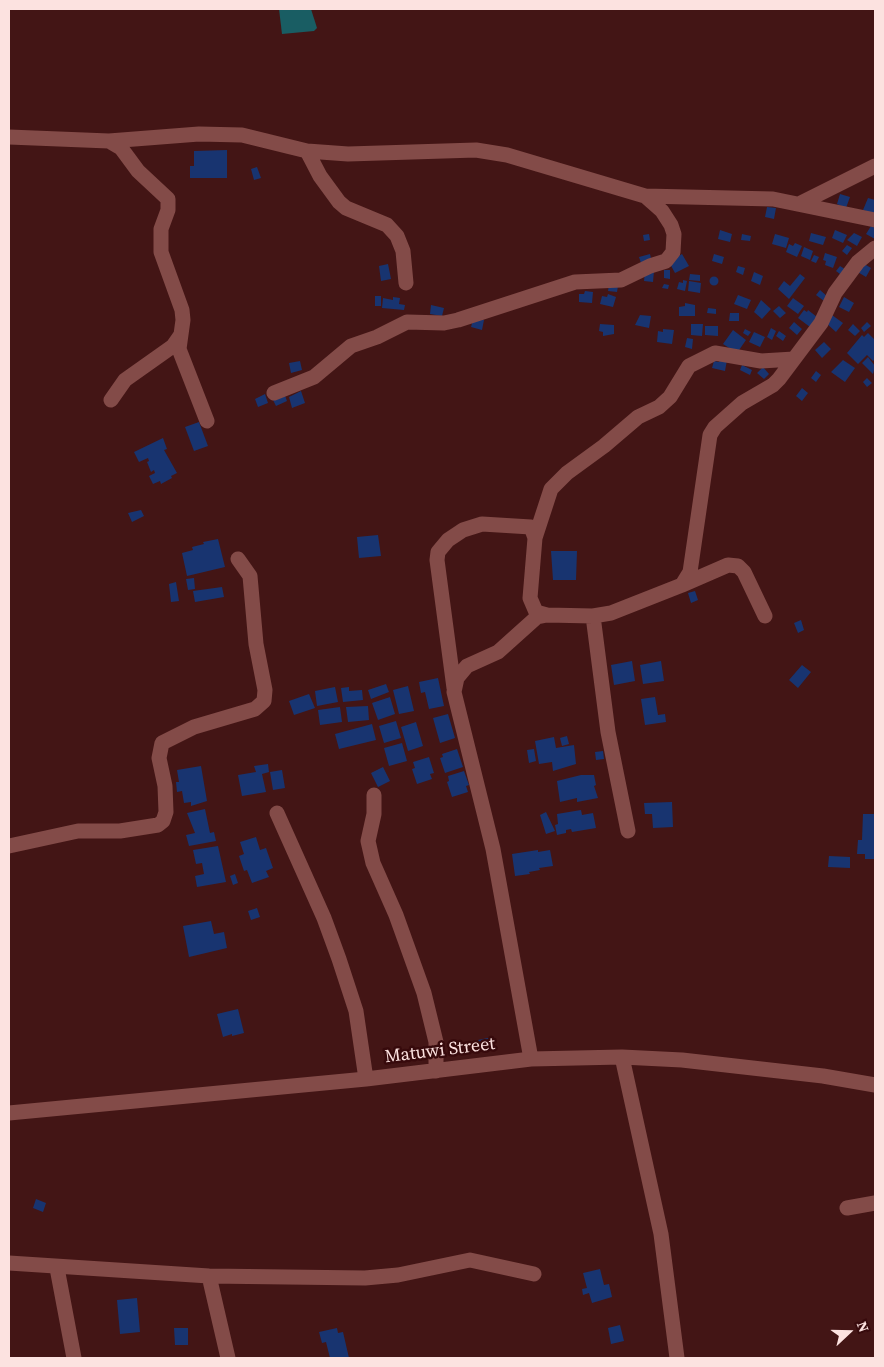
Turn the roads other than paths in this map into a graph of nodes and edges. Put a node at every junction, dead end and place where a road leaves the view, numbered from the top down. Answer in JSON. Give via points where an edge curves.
{"nodes":[{"id":1,"x":9,"y":136,"type":"edge"},
{"id":2,"x":109,"y":141,"type":"junction"},
{"id":3,"x":307,"y":151,"type":"junction"},
{"id":4,"x":875,"y":166,"type":"edge"},
{"id":5,"x":645,"y":196,"type":"junction"},
{"id":6,"x":801,"y":203,"type":"junction"},
{"id":7,"x":875,"y":220,"type":"edge"},
{"id":8,"x":875,"y":248,"type":"edge"},
{"id":9,"x":406,"y":282,"type":"dead end"},
{"id":10,"x":180,"y":336,"type":"junction"},
{"id":11,"x":794,"y":359,"type":"junction"},
{"id":12,"x":274,"y":393,"type":"dead end"},
{"id":13,"x":110,"y":400,"type":"dead end"},
{"id":14,"x":207,"y":421,"type":"dead end"},
{"id":15,"x":535,"y":538,"type":"junction"},
{"id":16,"x":238,"y":559,"type":"dead end"},
{"id":17,"x":682,"y":586,"type":"junction"},
{"id":18,"x":547,"y":615,"type":"junction"},
{"id":19,"x":593,"y":616,"type":"junction"},
{"id":20,"x":765,"y":616,"type":"dead end"},
{"id":21,"x":454,"y":692,"type":"junction"},
{"id":22,"x":374,"y":795,"type":"dead end"},
{"id":23,"x":277,"y":813,"type":"dead end"},
{"id":24,"x":628,"y":831,"type":"dead end"},
{"id":25,"x":9,"y":846,"type":"edge"},
{"id":26,"x":622,"y":1056,"type":"junction"},
{"id":27,"x":531,"y":1059,"type":"junction"},
{"id":28,"x":436,"y":1071,"type":"junction"},
{"id":29,"x":366,"y":1079,"type":"junction"},
{"id":30,"x":875,"y":1085,"type":"edge"},
{"id":31,"x":9,"y":1113,"type":"edge"},
{"id":32,"x":875,"y":1203,"type":"edge"},
{"id":33,"x":847,"y":1208,"type":"dead end"},
{"id":34,"x":9,"y":1264,"type":"edge"},
{"id":35,"x":57,"y":1268,"type":"junction"},
{"id":36,"x":534,"y":1274,"type":"dead end"},
{"id":37,"x":209,"y":1276,"type":"junction"},
{"id":38,"x":74,"y":1358,"type":"edge"},
{"id":39,"x":228,"y":1358,"type":"edge"},
{"id":40,"x":677,"y":1358,"type":"edge"}],
"edges":[{"from":1,"to":2,"type":"street"},
{"from":2,"to":3,"type":"street","via":[[199,134],[242,135]]},
{"from":2,"to":10,"type":"street","via":[[121,148],[170,204],[159,241],[182,310]]},
{"from":3,"to":5,"type":"street","via":[[389,154],[460,150],[492,152]]},
{"from":3,"to":9,"type":"street","via":[[339,202],[387,225],[397,236],[403,251]]},
{"from":4,"to":6,"type":"street"},
{"from":5,"to":6,"type":"street","via":[[742,196]]},
{"from":5,"to":12,"type":"street","via":[[662,211],[674,234],[674,252],[666,261],[622,280],[575,282],[458,320],[407,322],[351,346],[314,377]]},
{"from":6,"to":7,"type":"street"},
{"from":8,"to":11,"type":"street","via":[[858,262],[835,293],[822,323]]},
{"from":10,"to":13,"type":"street","via":[[173,346],[125,380]]},
{"from":10,"to":14,"type":"street","via":[[181,356]]},
{"from":11,"to":15,"type":"street","via":[[761,361],[714,354],[689,366],[670,397],[659,408],[638,417],[551,489]]},
{"from":11,"to":17,"type":"street","via":[[773,385],[742,403],[710,435],[690,572]]},
{"from":15,"to":18,"type":"street","via":[[530,598],[536,612]]},
{"from":15,"to":21,"type":"street","via":[[534,532],[526,526],[482,524],[455,534],[438,552]]},
{"from":16,"to":25,"type":"street","via":[[250,576],[264,701],[255,709],[194,727],[162,743],[159,758],[166,812],[158,825],[120,831],[78,831]]},
{"from":17,"to":19,"type":"street"},
{"from":17,"to":20,"type":"street","via":[[728,565],[738,566]]},
{"from":18,"to":19,"type":"street"},
{"from":18,"to":21,"type":"street","via":[[530,622],[491,656],[462,671]]},
{"from":19,"to":24,"type":"street","via":[[608,732]]},
{"from":21,"to":27,"type":"street","via":[[493,849]]},
{"from":22,"to":28,"type":"street","via":[[368,842],[373,863],[424,993],[436,1042]]},
{"from":23,"to":29,"type":"street","via":[[339,959],[356,1011]]},
{"from":26,"to":27,"type":"street","name":"Matuwi Street"},
{"from":26,"to":30,"type":"street","name":"Matuwi Street","via":[[742,1066]]},
{"from":26,"to":40,"type":"street","via":[[662,1234]]},
{"from":27,"to":28,"type":"street","name":"Matuwi Street"},
{"from":28,"to":29,"type":"street","name":"Matuwi Street"},
{"from":29,"to":31,"type":"street","name":"Matuwi Street"},
{"from":32,"to":33,"type":"street"},
{"from":34,"to":35,"type":"street"},
{"from":35,"to":37,"type":"street"},
{"from":35,"to":38,"type":"street"},
{"from":36,"to":37,"type":"street","via":[[470,1260],[398,1275],[365,1278]]},
{"from":37,"to":39,"type":"street"}]}
